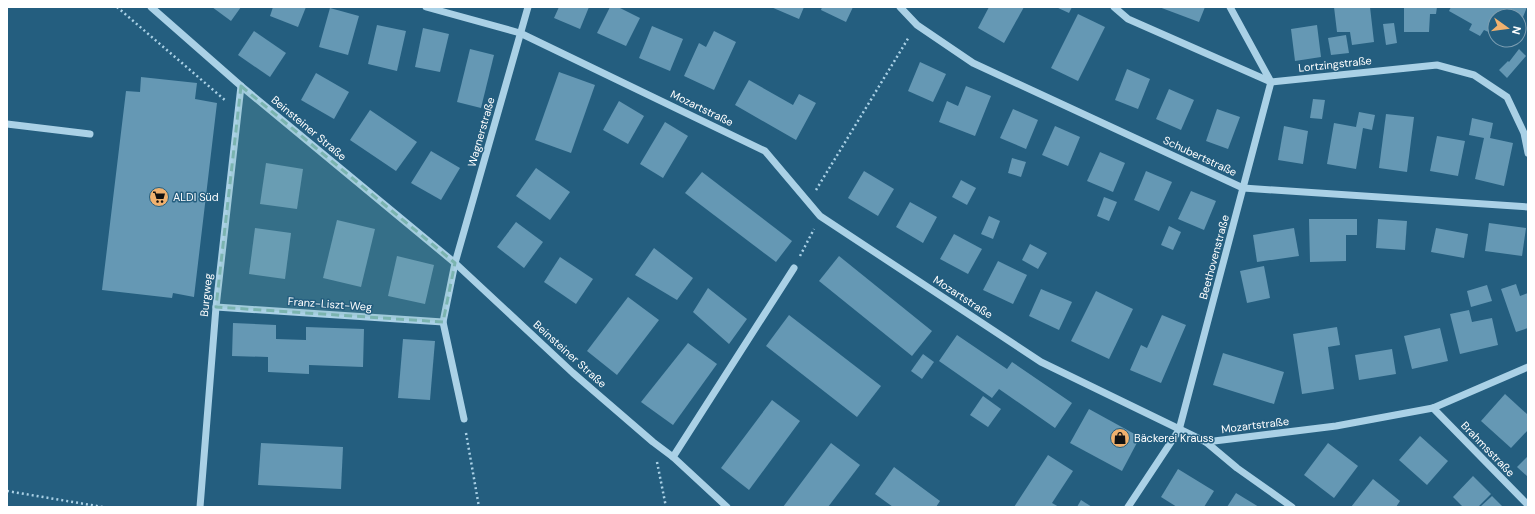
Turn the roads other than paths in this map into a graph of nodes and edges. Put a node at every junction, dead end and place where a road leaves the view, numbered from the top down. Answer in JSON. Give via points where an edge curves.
{"nodes":[{"id":1,"x":151,"y":7,"type":"edge"},
{"id":2,"x":426,"y":7,"type":"edge"},
{"id":3,"x":528,"y":7,"type":"edge"},
{"id":4,"x":900,"y":7,"type":"edge"},
{"id":5,"x":1114,"y":7,"type":"edge"},
{"id":6,"x":1230,"y":7,"type":"edge"},
{"id":7,"x":520,"y":33,"type":"junction"},
{"id":8,"x":1271,"y":82,"type":"junction"},
{"id":9,"x":241,"y":86,"type":"junction"},
{"id":10,"x":7,"y":124,"type":"edge"},
{"id":11,"x":90,"y":134,"type":"dead end"},
{"id":12,"x":1528,"y":153,"type":"edge"},
{"id":13,"x":1243,"y":188,"type":"junction"},
{"id":14,"x":1528,"y":207,"type":"edge"},
{"id":15,"x":455,"y":263,"type":"junction"},
{"id":16,"x":794,"y":268,"type":"road end"},
{"id":17,"x":216,"y":307,"type":"junction"},
{"id":18,"x":443,"y":322,"type":"junction"},
{"id":19,"x":1528,"y":367,"type":"edge"},
{"id":20,"x":1433,"y":408,"type":"junction"},
{"id":21,"x":464,"y":419,"type":"road end"},
{"id":22,"x":1179,"y":430,"type":"junction"},
{"id":23,"x":1206,"y":442,"type":"junction"},
{"id":24,"x":673,"y":457,"type":"junction"},
{"id":25,"x":1528,"y":505,"type":"edge"},
{"id":26,"x":200,"y":507,"type":"edge"},
{"id":27,"x":727,"y":507,"type":"edge"},
{"id":28,"x":1128,"y":507,"type":"edge"},
{"id":29,"x":1292,"y":507,"type":"edge"}],
"edges":[{"from":1,"to":9,"type":"street","name":"Beinsteiner Straße"},
{"from":2,"to":7,"type":"street","name":"Mozartstraße"},
{"from":3,"to":7,"type":"street","name":"Wagnerstraße"},
{"from":4,"to":13,"type":"street","name":"Schubertstraße","via":[[917,25],[973,63]]},
{"from":5,"to":8,"type":"street","name":"Lortzingstraße","via":[[1128,19]]},
{"from":6,"to":8,"type":"street"},
{"from":7,"to":15,"type":"street","name":"Wagnerstraße"},
{"from":7,"to":22,"type":"street","name":"Mozartstraße","via":[[765,151],[820,216],[1042,362]]},
{"from":8,"to":12,"type":"street","name":"Lortzingstraße","via":[[1436,65],[1474,75],[1507,97],[1524,133]]},
{"from":8,"to":13,"type":"street","name":"Beethovenstraße"},
{"from":9,"to":15,"type":"street","name":"Beinsteiner Straße"},
{"from":9,"to":17,"type":"street","name":"Burgweg"},
{"from":10,"to":11,"type":"street"},
{"from":13,"to":14,"type":"street","name":"Schubertstraße"},
{"from":13,"to":22,"type":"street","name":"Beethovenstraße"},
{"from":15,"to":18,"type":"street"},
{"from":15,"to":24,"type":"street","name":"Beinsteiner Straße","via":[[573,373],[652,442]]},
{"from":16,"to":24,"type":"street"},
{"from":17,"to":18,"type":"street","name":"Franz-Liszt-Weg"},
{"from":17,"to":26,"type":"street","name":"Burgweg"},
{"from":18,"to":21,"type":"street"},
{"from":19,"to":20,"type":"street","name":"Mozartstraße"},
{"from":20,"to":23,"type":"street","name":"Mozartstraße","via":[[1336,426]]},
{"from":20,"to":25,"type":"street","name":"Brahmsstraße"},
{"from":22,"to":23,"type":"street","name":"Mozartstraße"},
{"from":22,"to":28,"type":"street","name":"Beethovenstraße"},
{"from":23,"to":29,"type":"street","via":[[1237,468]]},
{"from":24,"to":27,"type":"street","name":"Beinsteiner Straße"}]}
